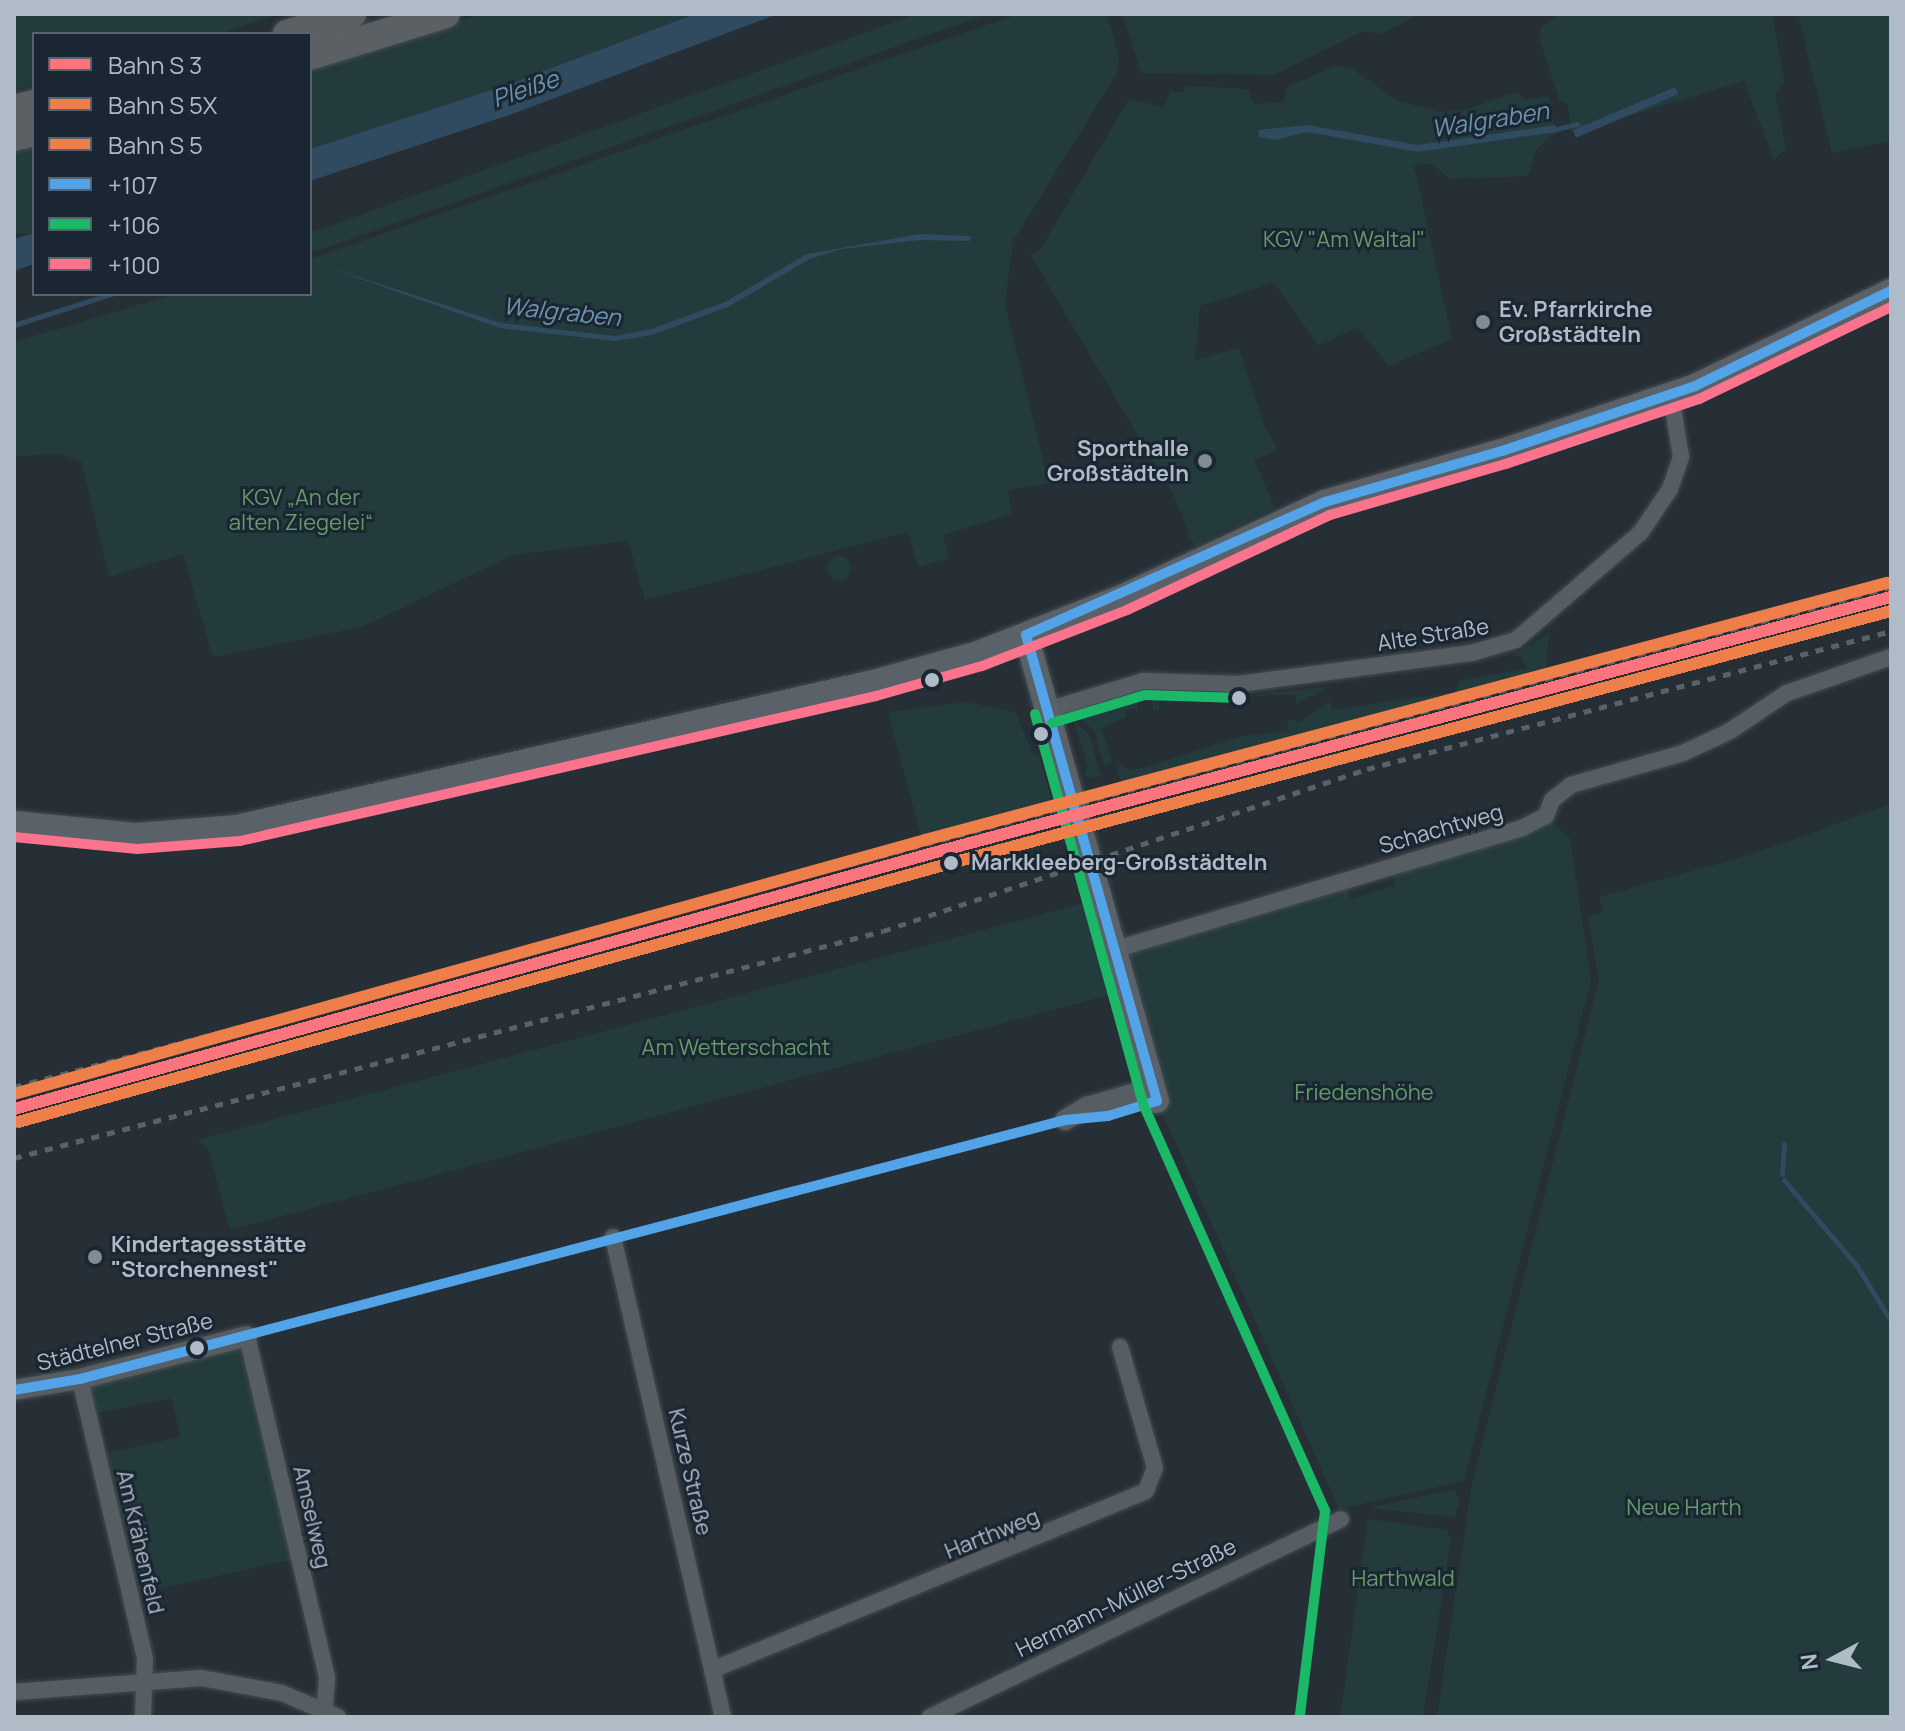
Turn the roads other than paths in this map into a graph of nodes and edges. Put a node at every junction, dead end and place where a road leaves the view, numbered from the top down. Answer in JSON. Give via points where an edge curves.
{"nodes":[{"id":1,"x":352,"y":14,"type":"edge"},
{"id":2,"x":446,"y":14,"type":"edge"},
{"id":3,"x":294,"y":32,"type":"edge"},
{"id":4,"x":312,"y":55,"type":"edge"},
{"id":5,"x":1891,"y":291,"type":"edge"},
{"id":6,"x":1671,"y":396,"type":"junction"},
{"id":7,"x":1026,"y":635,"type":"junction"},
{"id":8,"x":1891,"y":657,"type":"edge"},
{"id":9,"x":1048,"y":710,"type":"junction"},
{"id":10,"x":14,"y":823,"type":"edge"},
{"id":11,"x":1113,"y":950,"type":"junction"},
{"id":12,"x":1155,"y":1094,"type":"joint"},
{"id":13,"x":1065,"y":1120,"type":"dead end"},
{"id":14,"x":613,"y":1237,"type":"dead end"},
{"id":15,"x":247,"y":1336,"type":"joint"},
{"id":16,"x":1120,"y":1347,"type":"dead end"},
{"id":17,"x":80,"y":1379,"type":"junction"},
{"id":18,"x":14,"y":1390,"type":"edge"},
{"id":19,"x":1341,"y":1519,"type":"dead end"},
{"id":20,"x":712,"y":1670,"type":"junction"},
{"id":21,"x":146,"y":1681,"type":"junction"},
{"id":22,"x":14,"y":1692,"type":"edge"},
{"id":23,"x":963,"y":1700,"type":"junction"},
{"id":24,"x":332,"y":1712,"type":"edge"},
{"id":25,"x":143,"y":1717,"type":"edge"},
{"id":26,"x":723,"y":1717,"type":"edge"},
{"id":27,"x":930,"y":1717,"type":"edge"},
{"id":28,"x":971,"y":1717,"type":"edge"}],
"edges":[{"from":1,"to":3,"type":"highway"},
{"from":2,"to":4,"type":"highway"},
{"from":5,"to":6,"type":"main road"},
{"from":6,"to":7,"type":"main road","via":[[1325,502]]},
{"from":6,"to":9,"type":"street","name":"Alte Straße","via":[[1681,457],[1670,489],[1641,532],[1516,640],[1472,653],[1239,684],[1143,681]]},
{"from":7,"to":9,"type":"main road"},
{"from":7,"to":10,"type":"main road","via":[[873,682],[237,827],[137,835]]},
{"from":8,"to":11,"type":"street","name":"Schachtweg","via":[[1787,693],[1730,731],[1683,753],[1571,785],[1552,800],[1546,816],[1487,841]]},
{"from":9,"to":11,"type":"main road"},
{"from":11,"to":12,"type":"main road"},
{"from":12,"to":13,"type":"street","via":[[1087,1107]]},
{"from":14,"to":20,"type":"street","name":"Kurze Straße"},
{"from":15,"to":17,"type":"street","name":"Städtelner Straße"},
{"from":15,"to":24,"type":"street","name":"Amselweg"},
{"from":16,"to":20,"type":"street","name":"Harthweg","via":[[1155,1468],[1146,1491]]},
{"from":17,"to":18,"type":"street","name":"Städtelner Straße"},
{"from":17,"to":21,"type":"street","name":"Am Krähenfeld"},
{"from":19,"to":23,"type":"street","name":"Hermann-Müller-Straße"},
{"from":20,"to":26,"type":"street","name":"Kurze Straße"},
{"from":21,"to":22,"type":"street"},
{"from":21,"to":24,"type":"street","via":[[185,1678],[243,1684]]},
{"from":21,"to":25,"type":"street","name":"Am Krähenfeld"},
{"from":23,"to":27,"type":"street","name":"Hermann-Müller-Straße"},
{"from":23,"to":28,"type":"street"}]}
